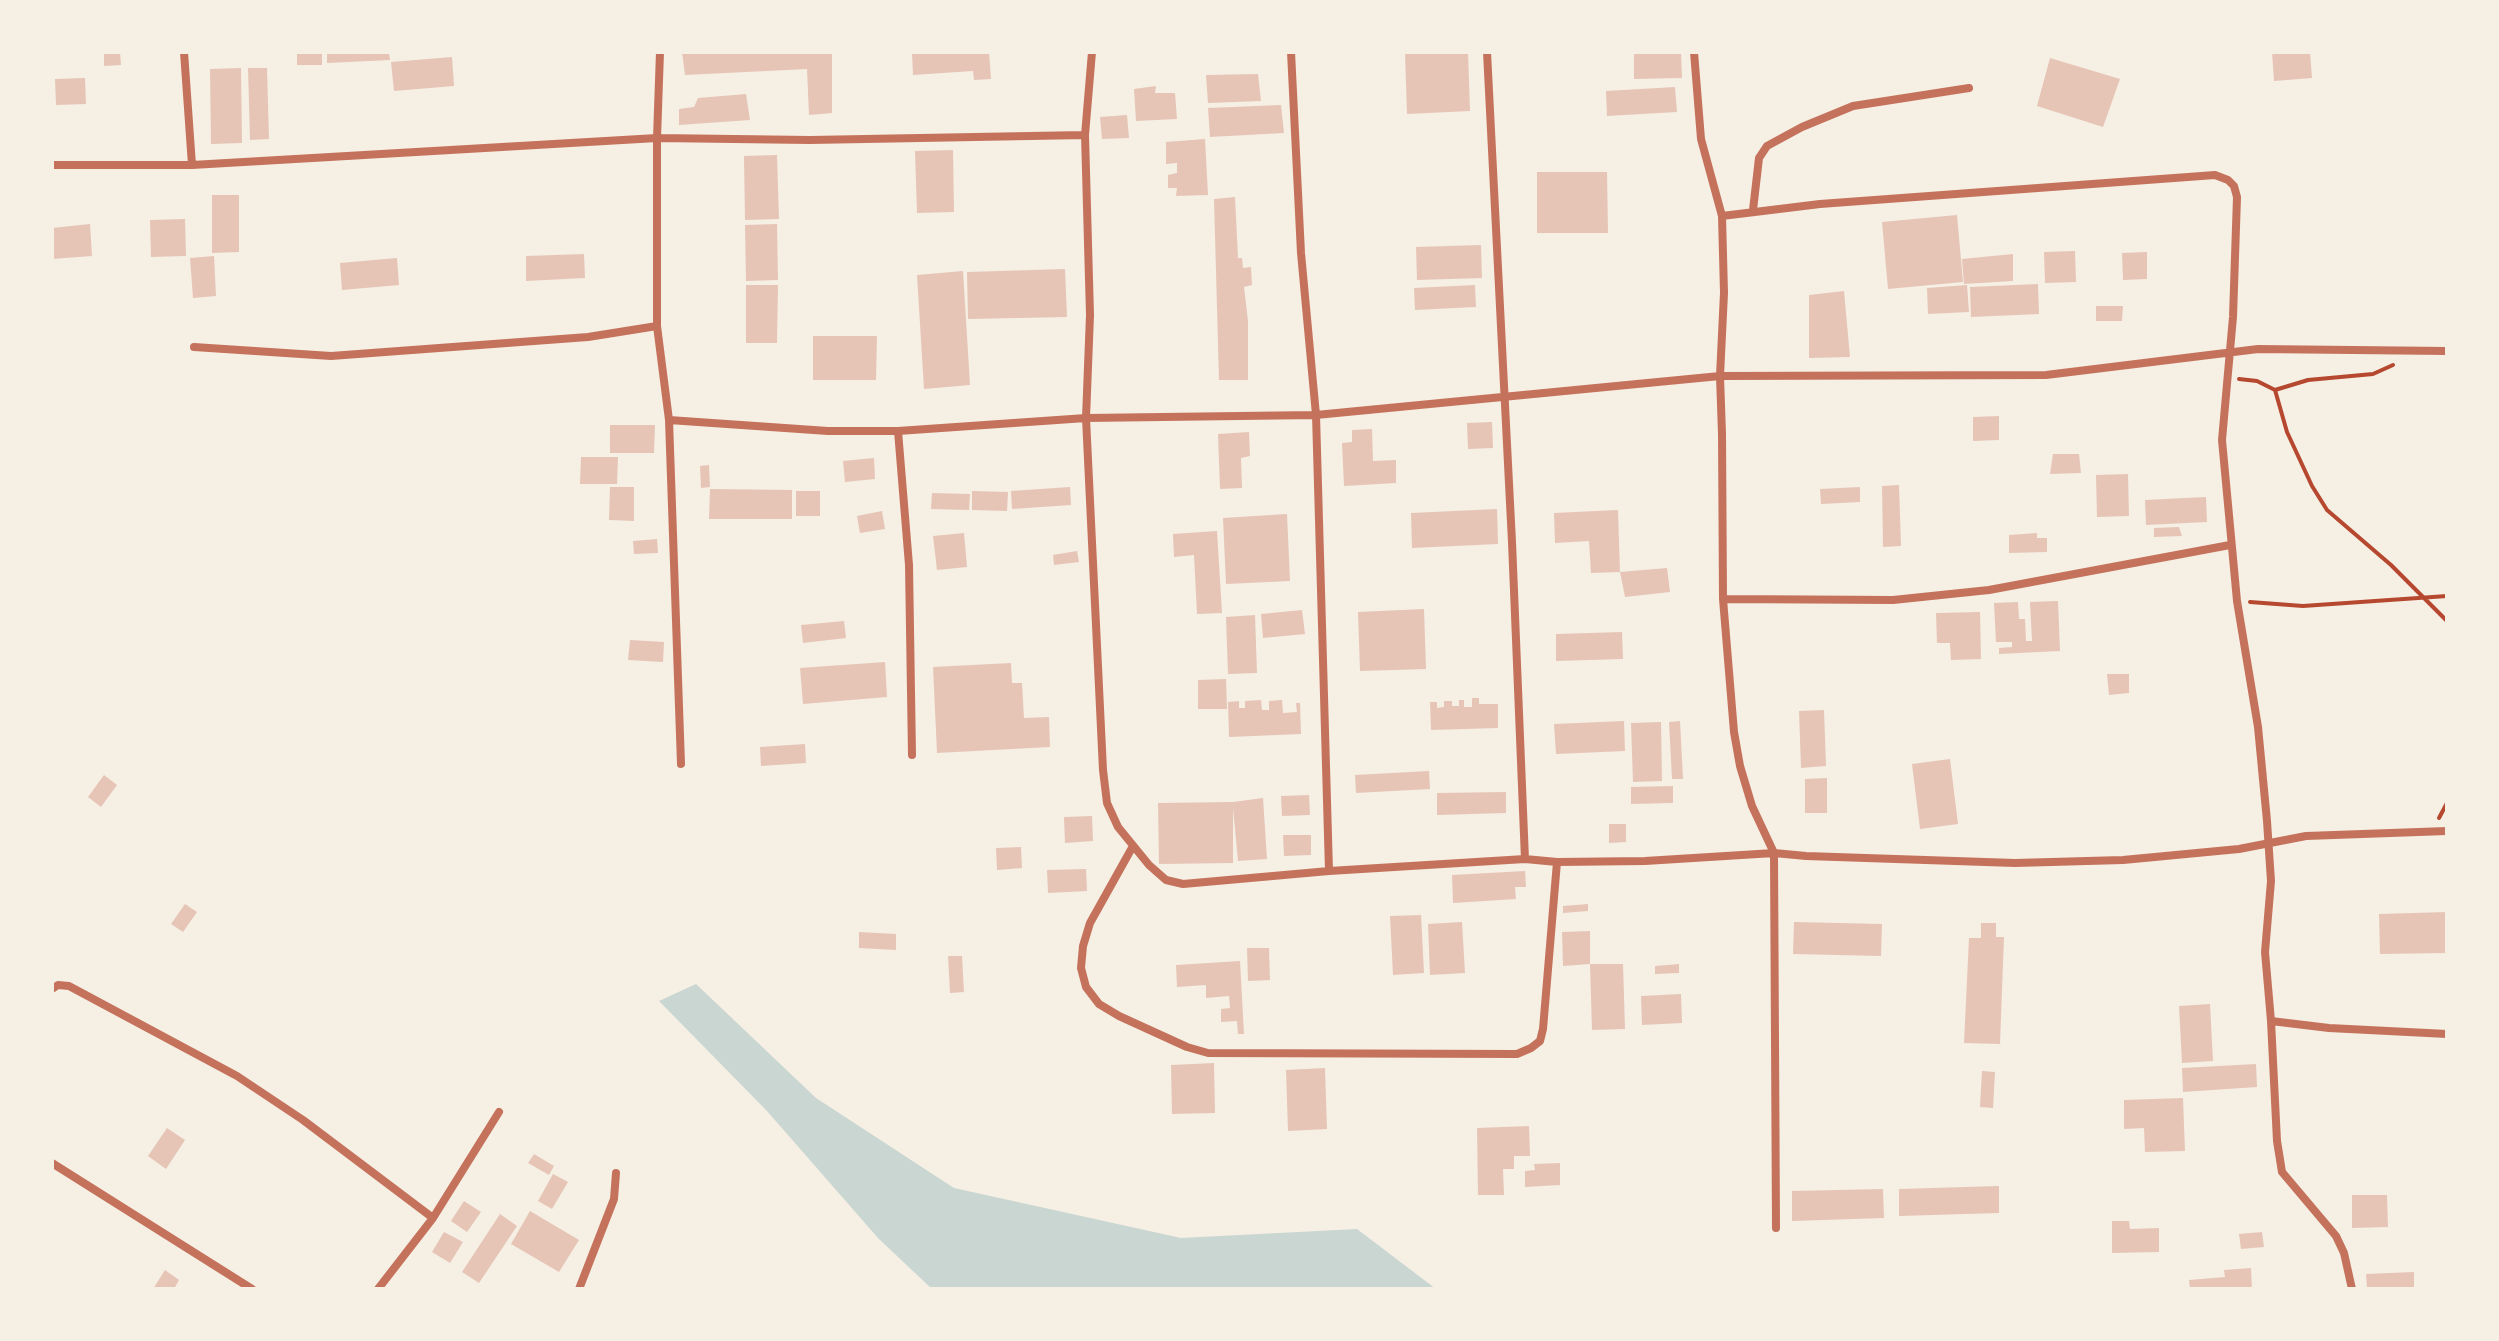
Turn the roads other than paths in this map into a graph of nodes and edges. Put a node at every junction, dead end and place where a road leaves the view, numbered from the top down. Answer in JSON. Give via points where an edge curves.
{"nodes":[{"id":1,"x":184,"y":52,"type":"edge"},
{"id":2,"x":660,"y":52,"type":"edge"},
{"id":3,"x":1092,"y":52,"type":"edge"},
{"id":4,"x":1291,"y":52,"type":"edge"},
{"id":5,"x":1487,"y":52,"type":"edge"},
{"id":6,"x":1694,"y":52,"type":"edge"},
{"id":7,"x":1969,"y":88,"type":"dead end"},
{"id":8,"x":1085,"y":135,"type":"junction"},
{"id":9,"x":657,"y":138,"type":"junction"},
{"id":10,"x":52,"y":165,"type":"edge"},
{"id":11,"x":192,"y":165,"type":"junction"},
{"id":12,"x":1753,"y":210,"type":"junction"},
{"id":13,"x":1722,"y":216,"type":"junction"},
{"id":14,"x":657,"y":326,"type":"junction"},
{"id":15,"x":194,"y":347,"type":"dead end"},
{"id":16,"x":2229,"y":351,"type":"junction"},
{"id":17,"x":2447,"y":351,"type":"edge"},
{"id":18,"x":1720,"y":376,"type":"junction"},
{"id":19,"x":1503,"y":397,"type":"junction"},
{"id":20,"x":1316,"y":415,"type":"junction"},
{"id":21,"x":1086,"y":418,"type":"junction"},
{"id":22,"x":669,"y":420,"type":"junction"},
{"id":23,"x":898,"y":431,"type":"junction"},
{"id":24,"x":2230,"y":545,"type":"junction"},
{"id":25,"x":1723,"y":599,"type":"junction"},
{"id":26,"x":912,"y":755,"type":"dead end"},
{"id":27,"x":681,"y":764,"type":"dead end"},
{"id":28,"x":2447,"y":831,"type":"edge"},
{"id":29,"x":2268,"y":843,"type":"junction"},
{"id":30,"x":1133,"y":846,"type":"junction"},
{"id":31,"x":1774,"y":853,"type":"junction"},
{"id":32,"x":1525,"y":859,"type":"junction"},
{"id":33,"x":1557,"y":862,"type":"junction"},
{"id":34,"x":1329,"y":871,"type":"junction"},
{"id":35,"x":52,"y":989,"type":"edge"},
{"id":36,"x":2271,"y":1021,"type":"junction"},
{"id":37,"x":2447,"y":1034,"type":"edge"},
{"id":38,"x":499,"y":1112,"type":"dead end"},
{"id":39,"x":52,"y":1163,"type":"edge"},
{"id":40,"x":616,"y":1173,"type":"dead end"},
{"id":41,"x":433,"y":1218,"type":"junction"},
{"id":42,"x":1776,"y":1228,"type":"dead end"},
{"id":43,"x":252,"y":1289,"type":"edge"},
{"id":44,"x":378,"y":1289,"type":"edge"},
{"id":45,"x":579,"y":1289,"type":"edge"},
{"id":46,"x":2352,"y":1289,"type":"edge"}],
"edges":[{"from":1,"to":11,"type":"street"},
{"from":2,"to":9,"type":"street"},
{"from":3,"to":8,"type":"street"},
{"from":4,"to":20,"type":"street"},
{"from":5,"to":19,"type":"street"},
{"from":6,"to":13,"type":"street","via":[[1701,139]]},
{"from":7,"to":12,"type":"street","via":[[1853,106],[1767,146],[1759,158]]},
{"from":8,"to":9,"type":"street"},
{"from":8,"to":21,"type":"street","via":[[1090,315]]},
{"from":9,"to":11,"type":"street"},
{"from":9,"to":14,"type":"street"},
{"from":10,"to":11,"type":"street"},
{"from":12,"to":13,"type":"street"},
{"from":12,"to":16,"type":"street","via":[[2215,175],[2228,180],[2237,197]]},
{"from":13,"to":18,"type":"street"},
{"from":14,"to":15,"type":"street","via":[[588,337],[331,356]]},
{"from":14,"to":22,"type":"street"},
{"from":16,"to":17,"type":"street"},
{"from":16,"to":18,"type":"street","via":[[2046,375]]},
{"from":16,"to":24,"type":"street","via":[[2222,440]]},
{"from":18,"to":19,"type":"street"},
{"from":18,"to":25,"type":"street"},
{"from":19,"to":20,"type":"street"},
{"from":19,"to":32,"type":"street"},
{"from":20,"to":21,"type":"street"},
{"from":20,"to":34,"type":"street"},
{"from":21,"to":23,"type":"street"},
{"from":21,"to":30,"type":"street","via":[[1103,770],[1107,803]]},
{"from":22,"to":23,"type":"street"},
{"from":22,"to":27,"type":"street"},
{"from":23,"to":26,"type":"street","via":[[909,565]]},
{"from":24,"to":25,"type":"street","via":[[1989,590],[1893,600]]},
{"from":24,"to":29,"type":"street","via":[[2258,727]]},
{"from":25,"to":31,"type":"street","via":[[1740,766]]},
{"from":28,"to":29,"type":"street","via":[[2306,836]]},
{"from":29,"to":31,"type":"street","via":[[2123,860],[2015,863]]},
{"from":29,"to":36,"type":"street","via":[[2271,881],[2265,952]]},
{"from":30,"to":33,"type":"street","via":[[1090,923],[1081,968],[1086,987],[1099,1004],[1119,1016],[1208,1053],[1517,1054],[1531,1048],[1543,1029]]},
{"from":30,"to":34,"type":"street","via":[[1166,880],[1183,884]]},
{"from":31,"to":33,"type":"street"},
{"from":31,"to":42,"type":"street"},
{"from":32,"to":33,"type":"street"},
{"from":32,"to":34,"type":"street"},
{"from":35,"to":41,"type":"street","via":[[69,986],[237,1076]]},
{"from":36,"to":37,"type":"street"},
{"from":36,"to":46,"type":"street","via":[[2282,1172],[2336,1236]]},
{"from":38,"to":41,"type":"street"},
{"from":39,"to":43,"type":"street"},
{"from":40,"to":45,"type":"street","via":[[614,1199]]},
{"from":41,"to":44,"type":"street"}]}
